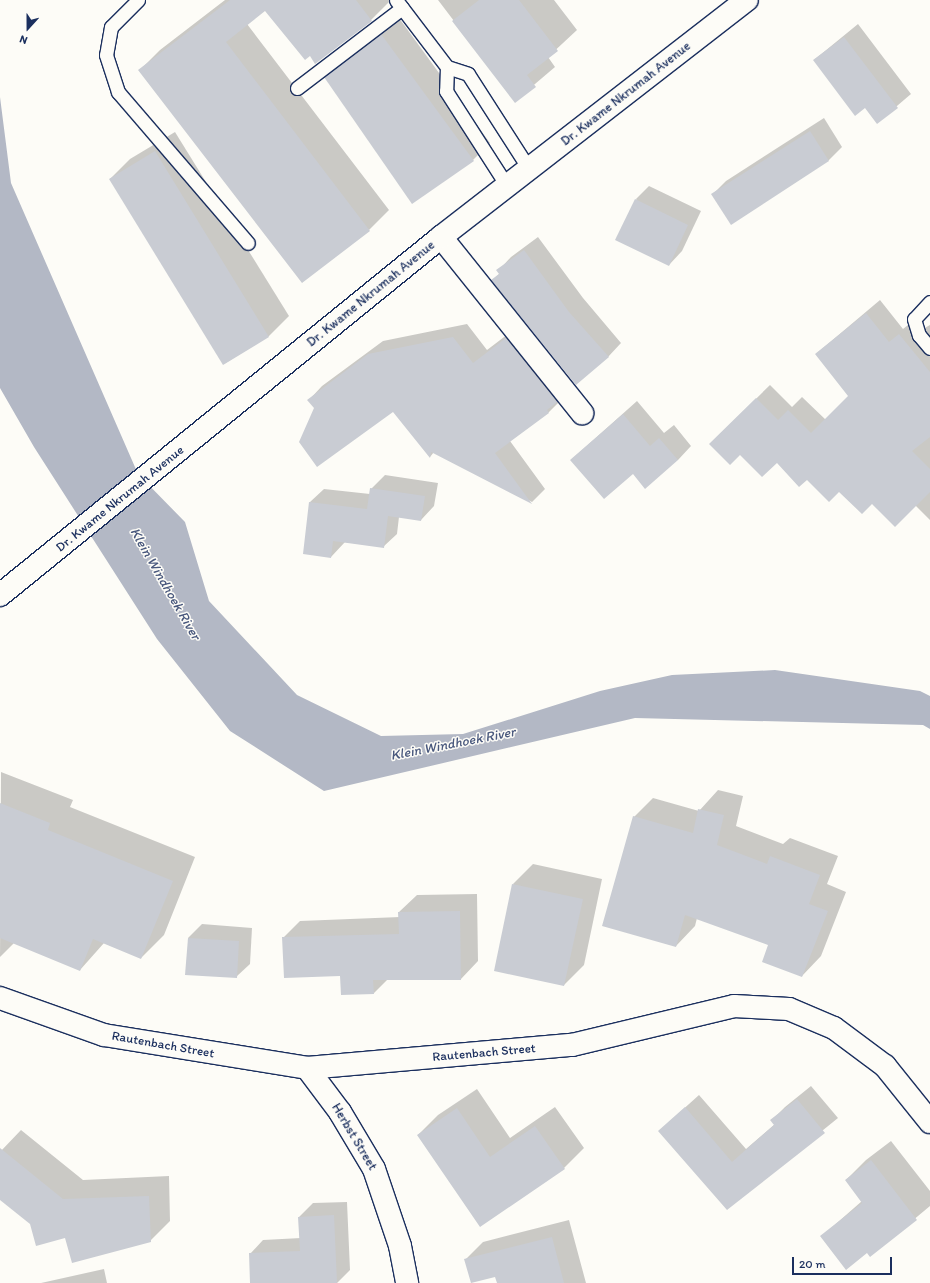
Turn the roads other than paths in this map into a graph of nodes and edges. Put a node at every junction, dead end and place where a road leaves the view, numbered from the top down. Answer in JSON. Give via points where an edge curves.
{"nodes":[{"id":1,"x":138,"y":0,"type":"edge"},
{"id":2,"x":747,"y":0,"type":"edge"},
{"id":3,"x":399,"y":4,"type":"edge"},
{"id":4,"x":447,"y":67,"type":"junction"},
{"id":5,"x":298,"y":88,"type":"dead end"},
{"id":6,"x":529,"y":169,"type":"junction"},
{"id":7,"x":507,"y":186,"type":"junction"},
{"id":8,"x":441,"y":237,"type":"junction"},
{"id":9,"x":248,"y":242,"type":"dead end"},
{"id":10,"x":930,"y":302,"type":"edge"},
{"id":11,"x":930,"y":348,"type":"edge"},
{"id":12,"x":582,"y":413,"type":"dead end"},
{"id":13,"x":3,"y":592,"type":"edge"},
{"id":14,"x":0,"y":998,"type":"edge"},
{"id":15,"x":307,"y":1068,"type":"junction"},
{"id":16,"x":930,"y":1122,"type":"edge"},
{"id":17,"x":407,"y":1283,"type":"edge"}],
"edges":[{"from":1,"to":9,"type":"lane","via":[[111,27],[106,55],[118,92]]},
{"from":2,"to":6,"type":"street","name":"Dr. Kwame Nkrumah Avenue"},
{"from":3,"to":4,"type":"lane"},
{"from":3,"to":5,"type":"lane"},
{"from":4,"to":6,"type":"lane","via":[[468,74]]},
{"from":4,"to":7,"type":"lane","via":[[446,91]]},
{"from":6,"to":7,"type":"street","name":"Dr. Kwame Nkrumah Avenue"},
{"from":7,"to":8,"type":"street","name":"Dr. Kwame Nkrumah Avenue"},
{"from":8,"to":12,"type":"street"},
{"from":8,"to":13,"type":"street","name":"Dr. Kwame Nkrumah Avenue"},
{"from":10,"to":11,"type":"lane","via":[[914,319],[920,335]]},
{"from":14,"to":15,"type":"street","name":"Rautenbach Street","via":[[104,1035]]},
{"from":15,"to":16,"type":"street","name":"Rautenbach Street","via":[[572,1045],[734,1006],[789,1009],[834,1028],[885,1066]]},
{"from":15,"to":17,"type":"street","name":"Herbst Street","via":[[340,1112],[374,1169],[400,1246]]}]}
